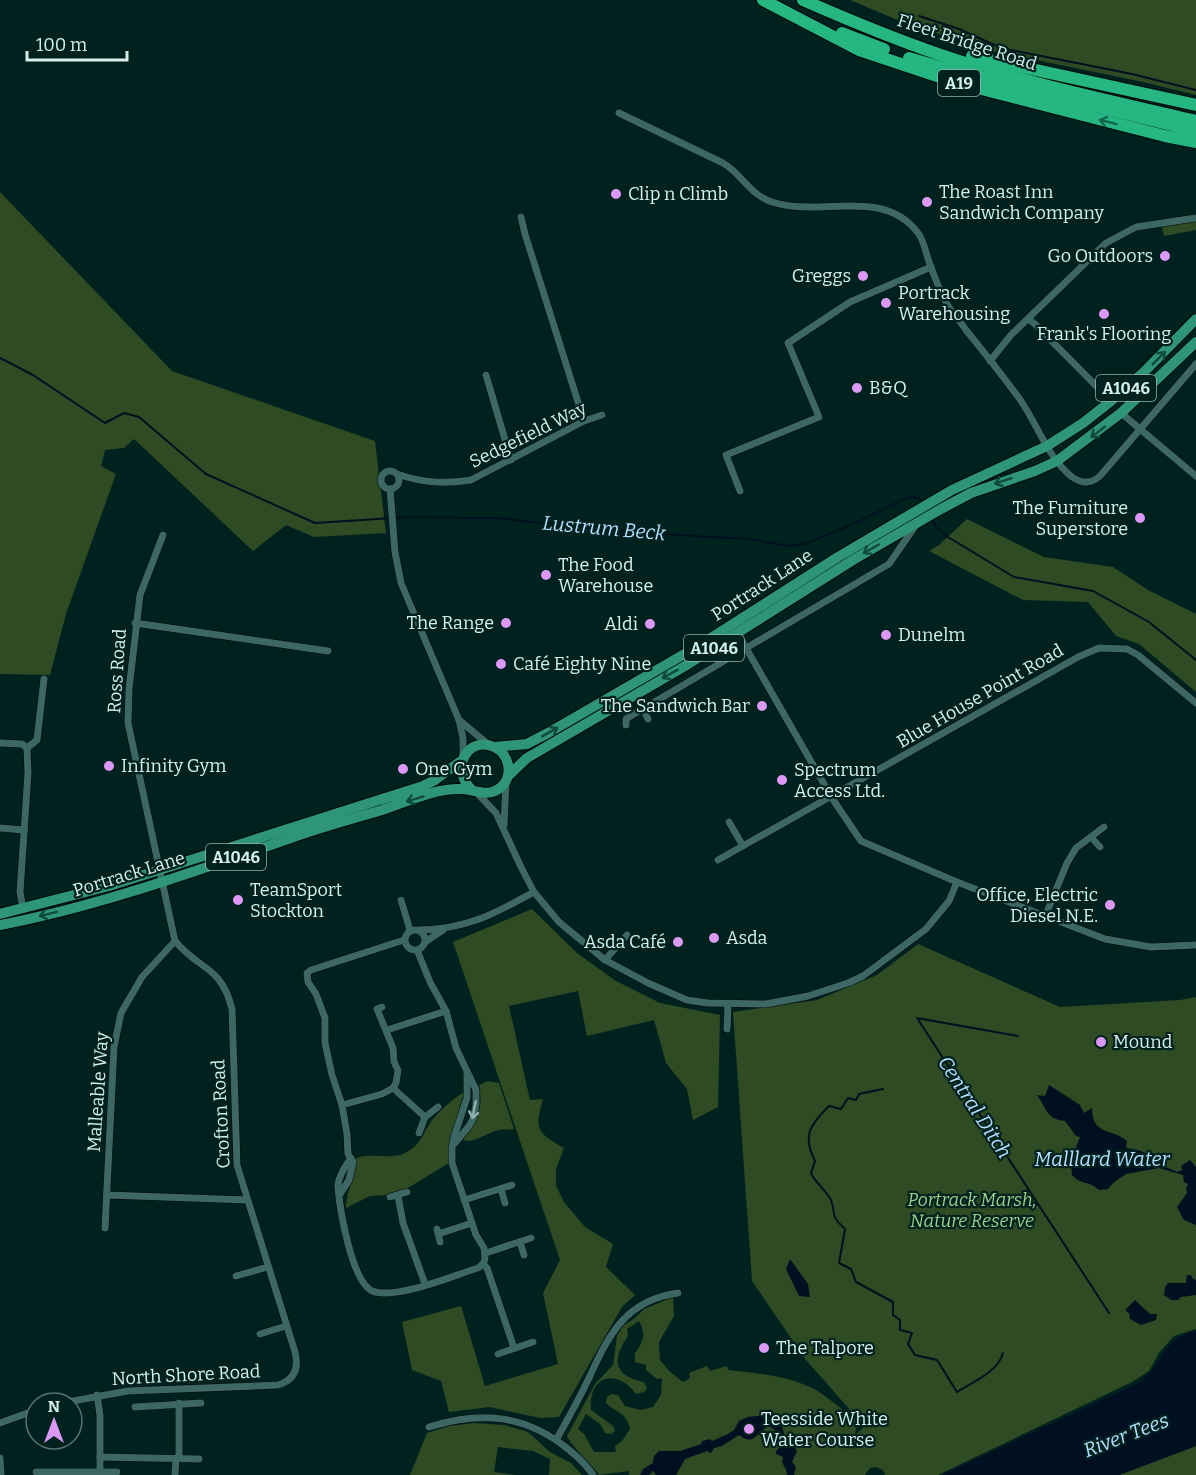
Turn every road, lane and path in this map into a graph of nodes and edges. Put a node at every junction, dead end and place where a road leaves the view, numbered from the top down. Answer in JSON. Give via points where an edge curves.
{"nodes":[{"id":1,"x":763,"y":0,"type":"edge"},
{"id":2,"x":802,"y":0,"type":"edge"},
{"id":3,"x":821,"y":0,"type":"edge"},
{"id":4,"x":1054,"y":92,"type":"junction"},
{"id":5,"x":1196,"y":105,"type":"edge"},
{"id":6,"x":619,"y":113,"type":"dead end"},
{"id":7,"x":1196,"y":121,"type":"edge"},
{"id":8,"x":1196,"y":131,"type":"edge"},
{"id":9,"x":1165,"y":136,"type":"junction"},
{"id":10,"x":1196,"y":142,"type":"edge"},
{"id":11,"x":1196,"y":148,"type":"edge"},
{"id":12,"x":521,"y":216,"type":"dead end"},
{"id":13,"x":1196,"y":218,"type":"edge"},
{"id":14,"x":931,"y":267,"type":"junction"},
{"id":15,"x":1028,"y":319,"type":"junction"},
{"id":16,"x":1196,"y":319,"type":"edge"},
{"id":17,"x":1196,"y":342,"type":"edge"},
{"id":18,"x":990,"y":361,"type":"junction"},
{"id":19,"x":1196,"y":364,"type":"edge"},
{"id":20,"x":486,"y":375,"type":"dead end"},
{"id":21,"x":1112,"y":401,"type":"junction"},
{"id":22,"x":1121,"y":413,"type":"junction"},
{"id":23,"x":602,"y":416,"type":"dead end"},
{"id":24,"x":584,"y":421,"type":"junction"},
{"id":25,"x":1140,"y":428,"type":"junction"},
{"id":26,"x":1047,"y":446,"type":"junction"},
{"id":27,"x":511,"y":460,"type":"junction"},
{"id":28,"x":1057,"y":460,"type":"junction"},
{"id":29,"x":397,"y":474,"type":"junction"},
{"id":30,"x":1196,"y":476,"type":"edge"},
{"id":31,"x":420,"y":482,"type":"junction"},
{"id":32,"x":393,"y":488,"type":"junction"},
{"id":33,"x":740,"y":491,"type":"dead end"},
{"id":34,"x":938,"y":504,"type":"junction"},
{"id":35,"x":919,"y":518,"type":"junction"},
{"id":36,"x":163,"y":535,"type":"dead end"},
{"id":37,"x":135,"y":623,"type":"junction"},
{"id":38,"x":738,"y":634,"type":"junction"},
{"id":39,"x":746,"y":648,"type":"junction"},
{"id":40,"x":328,"y":651,"type":"dead end"},
{"id":41,"x":44,"y":679,"type":"dead end"},
{"id":42,"x":1196,"y":703,"type":"edge"},
{"id":43,"x":643,"y":709,"type":"junction"},
{"id":44,"x":648,"y":719,"type":"dead end"},
{"id":45,"x":459,"y":720,"type":"junction"},
{"id":46,"x":626,"y":725,"type":"dead end"},
{"id":47,"x":0,"y":743,"type":"edge"},
{"id":48,"x":493,"y":747,"type":"junction"},
{"id":49,"x":27,"y":748,"type":"junction"},
{"id":50,"x":462,"y":759,"type":"junction"},
{"id":51,"x":507,"y":779,"type":"junction"},
{"id":52,"x":474,"y":791,"type":"junction"},
{"id":53,"x":832,"y":798,"type":"junction"},
{"id":54,"x":729,"y":822,"type":"dead end"},
{"id":55,"x":504,"y":827,"type":"junction"},
{"id":56,"x":1104,"y":827,"type":"dead end"},
{"id":57,"x":0,"y":828,"type":"edge"},
{"id":58,"x":24,"y":830,"type":"junction"},
{"id":59,"x":1091,"y":837,"type":"junction"},
{"id":60,"x":743,"y":846,"type":"junction"},
{"id":61,"x":1100,"y":847,"type":"dead end"},
{"id":62,"x":718,"y":861,"type":"dead end"},
{"id":63,"x":160,"y":870,"type":"junction"},
{"id":64,"x":163,"y":882,"type":"junction"},
{"id":65,"x":957,"y":882,"type":"junction"},
{"id":66,"x":534,"y":892,"type":"junction"},
{"id":67,"x":401,"y":900,"type":"dead end"},
{"id":68,"x":23,"y":909,"type":"junction"},
{"id":69,"x":0,"y":914,"type":"edge"},
{"id":70,"x":1045,"y":916,"type":"junction"},
{"id":71,"x":0,"y":925,"type":"edge"},
{"id":72,"x":410,"y":930,"type":"junction"},
{"id":73,"x":419,"y":930,"type":"junction"},
{"id":74,"x":443,"y":930,"type":"junction"},
{"id":75,"x":627,"y":935,"type":"dead end"},
{"id":76,"x":404,"y":940,"type":"junction"},
{"id":77,"x":175,"y":941,"type":"junction"},
{"id":78,"x":425,"y":942,"type":"junction"},
{"id":79,"x":1196,"y":945,"type":"edge"},
{"id":80,"x":417,"y":950,"type":"junction"},
{"id":81,"x":605,"y":960,"type":"junction"},
{"id":82,"x":728,"y":1004,"type":"junction"},
{"id":83,"x":382,"y":1007,"type":"dead end"},
{"id":84,"x":446,"y":1011,"type":"junction"},
{"id":85,"x":727,"y":1029,"type":"dead end"},
{"id":86,"x":387,"y":1030,"type":"junction"},
{"id":87,"x":467,"y":1073,"type":"junction"},
{"id":88,"x":393,"y":1088,"type":"junction"},
{"id":89,"x":342,"y":1105,"type":"junction"},
{"id":90,"x":438,"y":1107,"type":"dead end"},
{"id":91,"x":425,"y":1117,"type":"junction"},
{"id":92,"x":419,"y":1133,"type":"dead end"},
{"id":93,"x":455,"y":1143,"type":"junction"},
{"id":94,"x":512,"y":1185,"type":"dead end"},
{"id":95,"x":501,"y":1189,"type":"junction"},
{"id":96,"x":406,"y":1192,"type":"dead end"},
{"id":97,"x":106,"y":1195,"type":"junction"},
{"id":98,"x":247,"y":1200,"type":"junction"},
{"id":99,"x":464,"y":1200,"type":"junction"},
{"id":100,"x":505,"y":1203,"type":"dead end"},
{"id":101,"x":472,"y":1223,"type":"junction"},
{"id":102,"x":105,"y":1228,"type":"dead end"},
{"id":103,"x":531,"y":1238,"type":"dead end"},
{"id":104,"x":440,"y":1242,"type":"dead end"},
{"id":105,"x":519,"y":1242,"type":"junction"},
{"id":106,"x":486,"y":1253,"type":"junction"},
{"id":107,"x":524,"y":1255,"type":"dead end"},
{"id":108,"x":483,"y":1264,"type":"junction"},
{"id":109,"x":268,"y":1267,"type":"junction"},
{"id":110,"x":236,"y":1276,"type":"dead end"},
{"id":111,"x":424,"y":1284,"type":"junction"},
{"id":112,"x":678,"y":1293,"type":"dead end"},
{"id":113,"x":286,"y":1326,"type":"junction"},
{"id":114,"x":260,"y":1334,"type":"dead end"},
{"id":115,"x":533,"y":1342,"type":"dead end"},
{"id":116,"x":514,"y":1348,"type":"junction"},
{"id":117,"x":498,"y":1354,"type":"dead end"},
{"id":118,"x":297,"y":1361,"type":"joint"},
{"id":119,"x":98,"y":1395,"type":"junction"},
{"id":120,"x":84,"y":1398,"type":"edge"},
{"id":121,"x":179,"y":1403,"type":"junction"},
{"id":122,"x":201,"y":1403,"type":"dead end"},
{"id":123,"x":135,"y":1407,"type":"dead end"},
{"id":124,"x":24,"y":1414,"type":"edge"},
{"id":125,"x":0,"y":1423,"type":"edge"},
{"id":126,"x":429,"y":1427,"type":"dead end"},
{"id":127,"x":556,"y":1440,"type":"junction"},
{"id":128,"x":100,"y":1457,"type":"junction"},
{"id":129,"x":0,"y":1458,"type":"edge"},
{"id":130,"x":118,"y":1458,"type":"junction"},
{"id":131,"x":177,"y":1458,"type":"junction"},
{"id":132,"x":199,"y":1459,"type":"dead end"},
{"id":133,"x":36,"y":1472,"type":"dead end"},
{"id":134,"x":100,"y":1472,"type":"junction"},
{"id":135,"x":59,"y":1473,"type":"edge"},
{"id":136,"x":117,"y":1473,"type":"edge"},
{"id":137,"x":1,"y":1475,"type":"edge"},
{"id":138,"x":175,"y":1475,"type":"edge"},
{"id":139,"x":593,"y":1475,"type":"edge"}],
"edges":[{"from":1,"to":4,"type":"highway","name":"Fleet Bridge Road","number":"A19","via":[[870,45],[960,73]]},
{"from":9,"to":1,"type":"highway","number":"A19","one_way":true,"via":[[958,83],[870,54]]},
{"from":2,"to":4,"type":"highway","name":"Fleet Bridge Road","number":"A19","via":[[908,43]]},
{"from":3,"to":5,"type":"highway","number":"A19","via":[[958,53]]},
{"from":4,"to":7,"type":"highway","number":"A19"},
{"from":4,"to":8,"type":"highway","number":"A19"},
{"from":6,"to":14,"type":"street","via":[[723,163],[753,192],[772,202],[807,207],[876,207],[892,212],[919,234]]},
{"from":9,"to":10,"type":"highway","number":"A19"},
{"from":9,"to":11,"type":"highway"},
{"from":12,"to":24,"type":"street"},
{"from":13,"to":15,"type":"street","via":[[1136,227],[1114,237]]},
{"from":14,"to":18,"type":"street","via":[[948,305]]},
{"from":14,"to":33,"type":"street","via":[[850,302],[788,343],[819,417],[726,456]]},
{"from":15,"to":18,"type":"street"},
{"from":15,"to":21,"type":"street"},
{"from":21,"to":16,"type":"main road","number":"A1046","one_way":true},
{"from":17,"to":22,"type":"main road","number":"A1046"},
{"from":18,"to":26,"type":"street","via":[[1019,398]]},
{"from":19,"to":25,"type":"street"},
{"from":20,"to":27,"type":"street"},
{"from":21,"to":26,"type":"main road","number":"A1046"},
{"from":22,"to":25,"type":"street"},
{"from":22,"to":28,"type":"main road","number":"A1046","one_way":true},
{"from":23,"to":24,"type":"street","name":"Sedgefield Way"},
{"from":24,"to":27,"type":"street","name":"Sedgefield Way"},
{"from":25,"to":28,"type":"street","via":[[1095,481],[1086,483],[1074,478]]},
{"from":25,"to":30,"type":"street"},
{"from":26,"to":28,"type":"street"},
{"from":26,"to":34,"type":"main road","name":"Portrack Lane","number":"A1046","via":[[969,481]]},
{"from":27,"to":31,"type":"street","name":"Sedgefield Way","via":[[471,480]]},
{"from":28,"to":34,"type":"main road","name":"Portrack Lane","number":"A1046","one_way":true},
{"from":29,"to":31,"type":"street","name":"Sedgefield Way"},
{"from":29,"to":32,"type":"street","via":[[399,480]]},
{"from":29,"to":32,"type":"street","via":[[389,470],[381,475],[381,484],[386,489]]},
{"from":31,"to":32,"type":"street"},
{"from":32,"to":45,"type":"street","via":[[392,526],[401,584]]},
{"from":34,"to":35,"type":"main road","name":"Portrack Lane","number":"A1046"},
{"from":35,"to":38,"type":"main road","name":"Portrack Lane","number":"A1046","one_way":true},
{"from":35,"to":39,"type":"street","name":"Portrack Lane","via":[[892,561]]},
{"from":48,"to":35,"type":"main road","name":"Portrack Lane","number":"A1046","one_way":true,"via":[[526,744],[548,733],[700,645],[838,557]]},
{"from":36,"to":37,"type":"street","name":"Ross Road","via":[[140,595]]},
{"from":37,"to":40,"type":"street"},
{"from":37,"to":63,"type":"street","name":"Ross Road","via":[[128,723]]},
{"from":38,"to":39,"type":"street"},
{"from":38,"to":51,"type":"main road","name":"Portrack Lane","number":"A1046","one_way":true,"via":[[532,754]]},
{"from":39,"to":43,"type":"street","name":"Portrack Lane"},
{"from":39,"to":53,"type":"street"},
{"from":41,"to":49,"type":"street","via":[[36,740]]},
{"from":42,"to":53,"type":"street","name":"Blue House Point Road","via":[[1133,652],[1099,648]]},
{"from":43,"to":44,"type":"street"},
{"from":43,"to":46,"type":"street","name":"Portrack Lane","via":[[626,719]]},
{"from":45,"to":48,"type":"street"},
{"from":45,"to":50,"type":"street","via":[[464,738]]},
{"from":47,"to":49,"type":"street","via":[[22,744]]},
{"from":48,"to":50,"type":"main road","name":"Portrack Lane","number":"A1046","via":[[471,749]]},
{"from":48,"to":51,"type":"main road","via":[[504,755]]},
{"from":49,"to":58,"type":"street"},
{"from":50,"to":52,"type":"main road","via":[[460,774]]},
{"from":50,"to":63,"type":"main road","name":"Portrack Lane","number":"A1046","via":[[423,786]]},
{"from":51,"to":52,"type":"main road","name":"Portrack Lane","number":"A1046","via":[[491,793]]},
{"from":51,"to":55,"type":"street"},
{"from":52,"to":55,"type":"street"},
{"from":52,"to":64,"type":"main road","name":"Portrack Lane","number":"A1046","one_way":true,"via":[[459,789],[432,794]]},
{"from":53,"to":60,"type":"street","name":"Blue House Point Road"},
{"from":53,"to":65,"type":"street","via":[[861,841]]},
{"from":54,"to":60,"type":"street"},
{"from":55,"to":66,"type":"street"},
{"from":56,"to":59,"type":"street"},
{"from":57,"to":58,"type":"street"},
{"from":58,"to":68,"type":"street","via":[[20,892]]},
{"from":59,"to":61,"type":"street"},
{"from":59,"to":70,"type":"street","via":[[1076,848],[1066,863]]},
{"from":60,"to":62,"type":"street","name":"Blue House Point Road"},
{"from":63,"to":64,"type":"street","name":"Ross Road"},
{"from":63,"to":68,"type":"main road","name":"Portrack Lane","number":"A1046"},
{"from":64,"to":71,"type":"main road","name":"Portrack Lane","number":"A1046","one_way":true},
{"from":64,"to":77,"type":"street"},
{"from":65,"to":70,"type":"street"},
{"from":65,"to":82,"type":"street","via":[[949,901],[926,929],[863,976],[788,1001]]},
{"from":66,"to":74,"type":"street","via":[[481,919]]},
{"from":66,"to":81,"type":"street","via":[[559,922]]},
{"from":67,"to":72,"type":"street"},
{"from":68,"to":69,"type":"main road","name":"Portrack Lane","number":"A1046"},
{"from":70,"to":79,"type":"street","via":[[1093,936],[1129,944]]},
{"from":72,"to":73,"type":"street"},
{"from":72,"to":76,"type":"street"},
{"from":73,"to":74,"type":"street"},
{"from":73,"to":78,"type":"street"},
{"from":74,"to":78,"type":"street"},
{"from":75,"to":81,"type":"street"},
{"from":76,"to":80,"type":"street","via":[[410,949]]},
{"from":76,"to":89,"type":"street","via":[[307,973],[325,1018],[325,1043]]},
{"from":77,"to":97,"type":"street","name":"Malleable Way","via":[[142,977],[121,1013],[114,1047]]},
{"from":77,"to":98,"type":"street","name":"Crofton Road","via":[[219,978],[229,997],[236,1148]]},
{"from":78,"to":80,"type":"street"},
{"from":80,"to":84,"type":"street"},
{"from":81,"to":82,"type":"street","via":[[687,1000]]},
{"from":82,"to":85,"type":"street"},
{"from":83,"to":86,"type":"street","via":[[377,1009]]},
{"from":84,"to":86,"type":"street"},
{"from":84,"to":87,"type":"street"},
{"from":86,"to":88,"type":"street","via":[[398,1070]]},
{"from":87,"to":93,"type":"street","via":[[467,1098]]},
{"from":87,"to":93,"type":"street","one_way":true,"via":[[476,1090],[475,1113]]},
{"from":88,"to":89,"type":"street"},
{"from":88,"to":91,"type":"street"},
{"from":89,"to":111,"type":"street","via":[[351,1158],[337,1187],[359,1278],[372,1292],[402,1292]]},
{"from":90,"to":91,"type":"street"},
{"from":91,"to":92,"type":"street"},
{"from":93,"to":99,"type":"street","via":[[452,1163]]},
{"from":94,"to":95,"type":"street"},
{"from":95,"to":99,"type":"street"},
{"from":95,"to":100,"type":"street"},
{"from":96,"to":111,"type":"street","via":[[394,1197]]},
{"from":97,"to":98,"type":"street"},
{"from":97,"to":102,"type":"street","name":"Malleable Way"},
{"from":98,"to":109,"type":"street","name":"Crofton Road"},
{"from":99,"to":101,"type":"street"},
{"from":101,"to":104,"type":"street","via":[[437,1231]]},
{"from":101,"to":106,"type":"street"},
{"from":103,"to":105,"type":"street"},
{"from":105,"to":106,"type":"street"},
{"from":105,"to":107,"type":"street"},
{"from":106,"to":108,"type":"street"},
{"from":108,"to":111,"type":"street"},
{"from":108,"to":116,"type":"street"},
{"from":109,"to":110,"type":"street"},
{"from":109,"to":113,"type":"street","name":"Crofton Road"},
{"from":112,"to":127,"type":"street","via":[[651,1299],[616,1326]]},
{"from":113,"to":114,"type":"street"},
{"from":113,"to":118,"type":"street","name":"Crofton Road"},
{"from":115,"to":116,"type":"street"},
{"from":116,"to":117,"type":"street"},
{"from":118,"to":119,"type":"street","name":"North Shore Road","via":[[293,1377],[278,1385]]},
{"from":119,"to":120,"type":"street","name":"North Shore Road"},
{"from":119,"to":128,"type":"street"},
{"from":121,"to":122,"type":"street"},
{"from":121,"to":123,"type":"street"},
{"from":121,"to":131,"type":"street"},
{"from":124,"to":125,"type":"street"},
{"from":126,"to":127,"type":"street","via":[[466,1418],[501,1418]]},
{"from":127,"to":139,"type":"street","via":[[583,1461]]},
{"from":128,"to":130,"type":"street"},
{"from":128,"to":134,"type":"street"},
{"from":129,"to":137,"type":"street"},
{"from":130,"to":131,"type":"street"},
{"from":130,"to":136,"type":"street"},
{"from":131,"to":132,"type":"street"},
{"from":131,"to":138,"type":"street"},
{"from":133,"to":135,"type":"street"},
{"from":134,"to":135,"type":"street"},
{"from":134,"to":136,"type":"street"}]}
